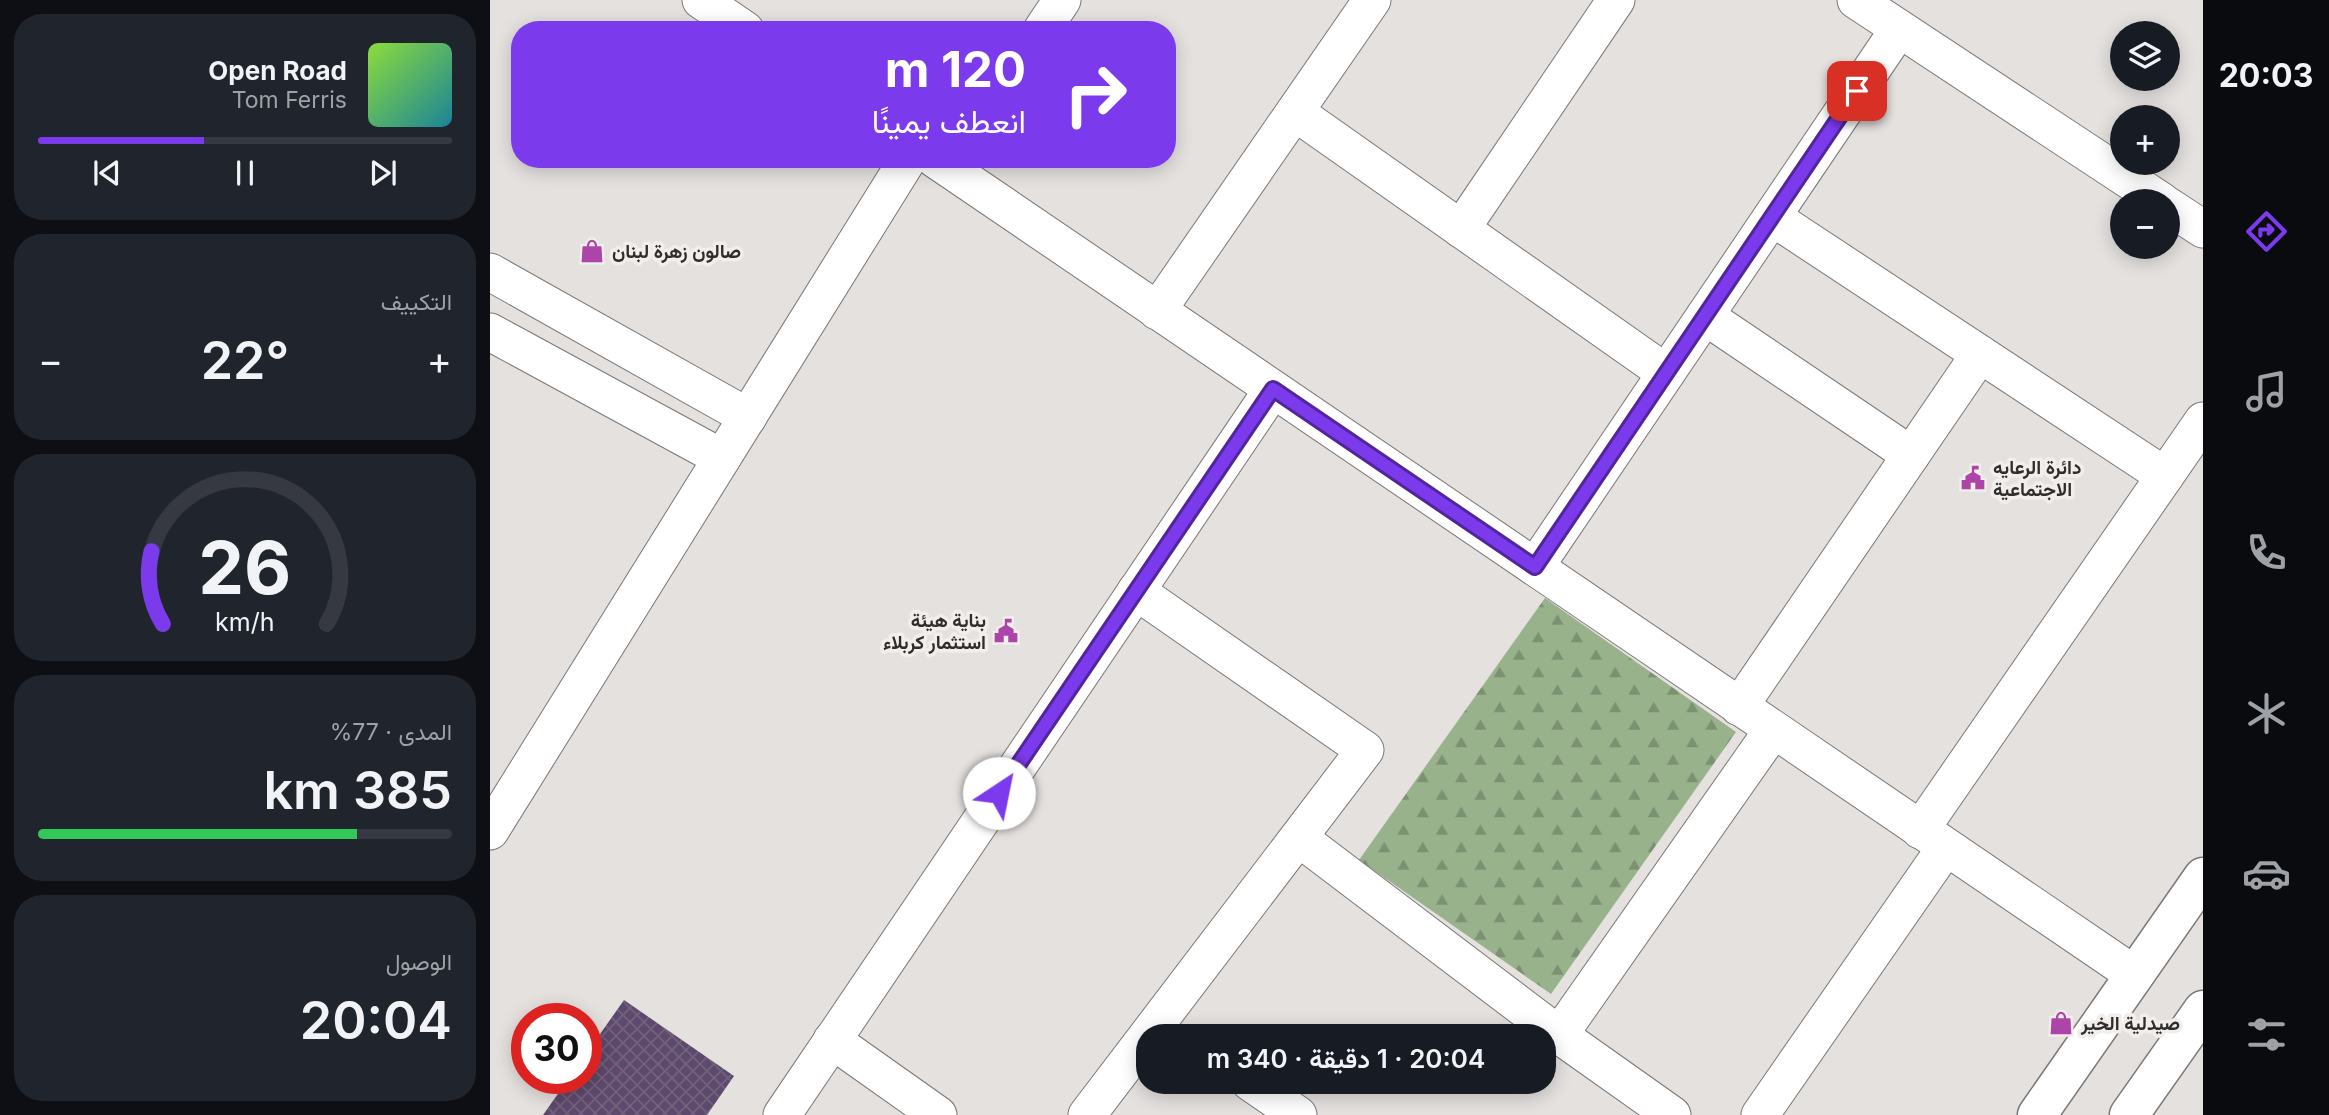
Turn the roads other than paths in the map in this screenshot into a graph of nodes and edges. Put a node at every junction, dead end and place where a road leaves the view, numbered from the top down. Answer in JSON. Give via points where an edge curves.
{"nodes":[{"id":1,"x":701,"y":0,"type":"edge"},
{"id":2,"x":1062,"y":0,"type":"edge"},
{"id":3,"x":1372,"y":0,"type":"edge"},
{"id":4,"x":1616,"y":0,"type":"edge"},
{"id":5,"x":1856,"y":0,"type":"edge"},
{"id":6,"x":732,"y":21,"type":"edge"},
{"id":7,"x":1048,"y":21,"type":"edge"},
{"id":8,"x":1899,"y":29,"type":"junction"},
{"id":9,"x":1295,"y":112,"type":"junction"},
{"id":10,"x":902,"y":168,"type":"edge"},
{"id":11,"x":954,"y":168,"type":"edge"},
{"id":12,"x":2143,"y":189,"type":"edge"},
{"id":13,"x":2180,"y":214,"type":"edge"},
{"id":14,"x":1772,"y":216,"type":"junction"},
{"id":15,"x":1461,"y":229,"type":"junction"},
{"id":16,"x":2203,"y":229,"type":"edge"},
{"id":17,"x":490,"y":272,"type":"edge"},
{"id":18,"x":1157,"y":311,"type":"junction"},
{"id":19,"x":1705,"y":316,"type":"junction"},
{"id":20,"x":490,"y":332,"type":"edge"},
{"id":21,"x":1980,"y":354,"type":"junction"},
{"id":22,"x":1666,"y":373,"type":"junction"},
{"id":23,"x":1273,"y":389,"type":"junction"},
{"id":24,"x":748,"y":417,"type":"junction"},
{"id":25,"x":2203,"y":421,"type":"edge"},
{"id":26,"x":1911,"y":455,"type":"junction"},
{"id":27,"x":722,"y":458,"type":"junction"},
{"id":28,"x":2165,"y":476,"type":"junction"},
{"id":29,"x":1535,"y":567,"type":"junction"},
{"id":30,"x":1136,"y":591,"type":"junction"},
{"id":31,"x":1739,"y":707,"type":"junction"},
{"id":32,"x":1773,"y":730,"type":"junction"},
{"id":33,"x":503,"y":780,"type":"edge"},
{"id":34,"x":490,"y":831,"type":"edge"},
{"id":35,"x":1299,"y":838,"type":"junction"},
{"id":36,"x":1933,"y":839,"type":"junction"},
{"id":37,"x":2203,"y":877,"type":"edge"},
{"id":38,"x":2134,"y":975,"type":"junction"},
{"id":39,"x":2201,"y":1019,"type":"edge"},
{"id":40,"x":1175,"y":1024,"type":"edge"},
{"id":41,"x":1559,"y":1035,"type":"junction"},
{"id":42,"x":832,"y":1040,"type":"junction"},
{"id":43,"x":1136,"y":1065,"type":"edge"},
{"id":44,"x":1267,"y":1094,"type":"edge"},
{"id":45,"x":782,"y":1115,"type":"edge"},
{"id":46,"x":937,"y":1115,"type":"edge"},
{"id":47,"x":1087,"y":1115,"type":"edge"},
{"id":48,"x":1298,"y":1115,"type":"edge"},
{"id":49,"x":1672,"y":1115,"type":"edge"},
{"id":50,"x":1760,"y":1115,"type":"edge"},
{"id":51,"x":2037,"y":1115,"type":"edge"},
{"id":52,"x":2129,"y":1115,"type":"edge"}],
"edges":[{"from":1,"to":6,"type":"street"},
{"from":2,"to":7,"type":"street"},
{"from":3,"to":9,"type":"street"},
{"from":4,"to":15,"type":"street"},
{"from":5,"to":8,"type":"street"},
{"from":8,"to":12,"type":"street"},
{"from":8,"to":14,"type":"street"},
{"from":9,"to":15,"type":"street"},
{"from":9,"to":18,"type":"street"},
{"from":10,"to":24,"type":"street"},
{"from":11,"to":18,"type":"street"},
{"from":13,"to":16,"type":"street"},
{"from":14,"to":19,"type":"street"},
{"from":14,"to":21,"type":"street"},
{"from":15,"to":22,"type":"street"},
{"from":17,"to":24,"type":"street"},
{"from":18,"to":23,"type":"street"},
{"from":19,"to":22,"type":"street"},
{"from":19,"to":26,"type":"street"},
{"from":20,"to":27,"type":"street"},
{"from":21,"to":26,"type":"street"},
{"from":21,"to":28,"type":"street"},
{"from":22,"to":29,"type":"street"},
{"from":23,"to":29,"type":"street"},
{"from":23,"to":30,"type":"street"},
{"from":24,"to":27,"type":"street"},
{"from":25,"to":28,"type":"street"},
{"from":26,"to":31,"type":"street"},
{"from":27,"to":33,"type":"street"},
{"from":28,"to":36,"type":"street"},
{"from":29,"to":31,"type":"street"},
{"from":30,"to":35,"type":"street","via":[[1365,750]]},
{"from":30,"to":42,"type":"street"},
{"from":31,"to":32,"type":"street"},
{"from":32,"to":36,"type":"street"},
{"from":32,"to":41,"type":"street"},
{"from":33,"to":34,"type":"street"},
{"from":35,"to":40,"type":"street"},
{"from":35,"to":41,"type":"street"},
{"from":36,"to":38,"type":"street"},
{"from":36,"to":50,"type":"street"},
{"from":37,"to":38,"type":"main road"},
{"from":38,"to":51,"type":"main road"},
{"from":39,"to":52,"type":"main road"},
{"from":41,"to":49,"type":"street"},
{"from":42,"to":45,"type":"street"},
{"from":42,"to":46,"type":"street"},
{"from":43,"to":47,"type":"street"},
{"from":44,"to":48,"type":"street"}]}
